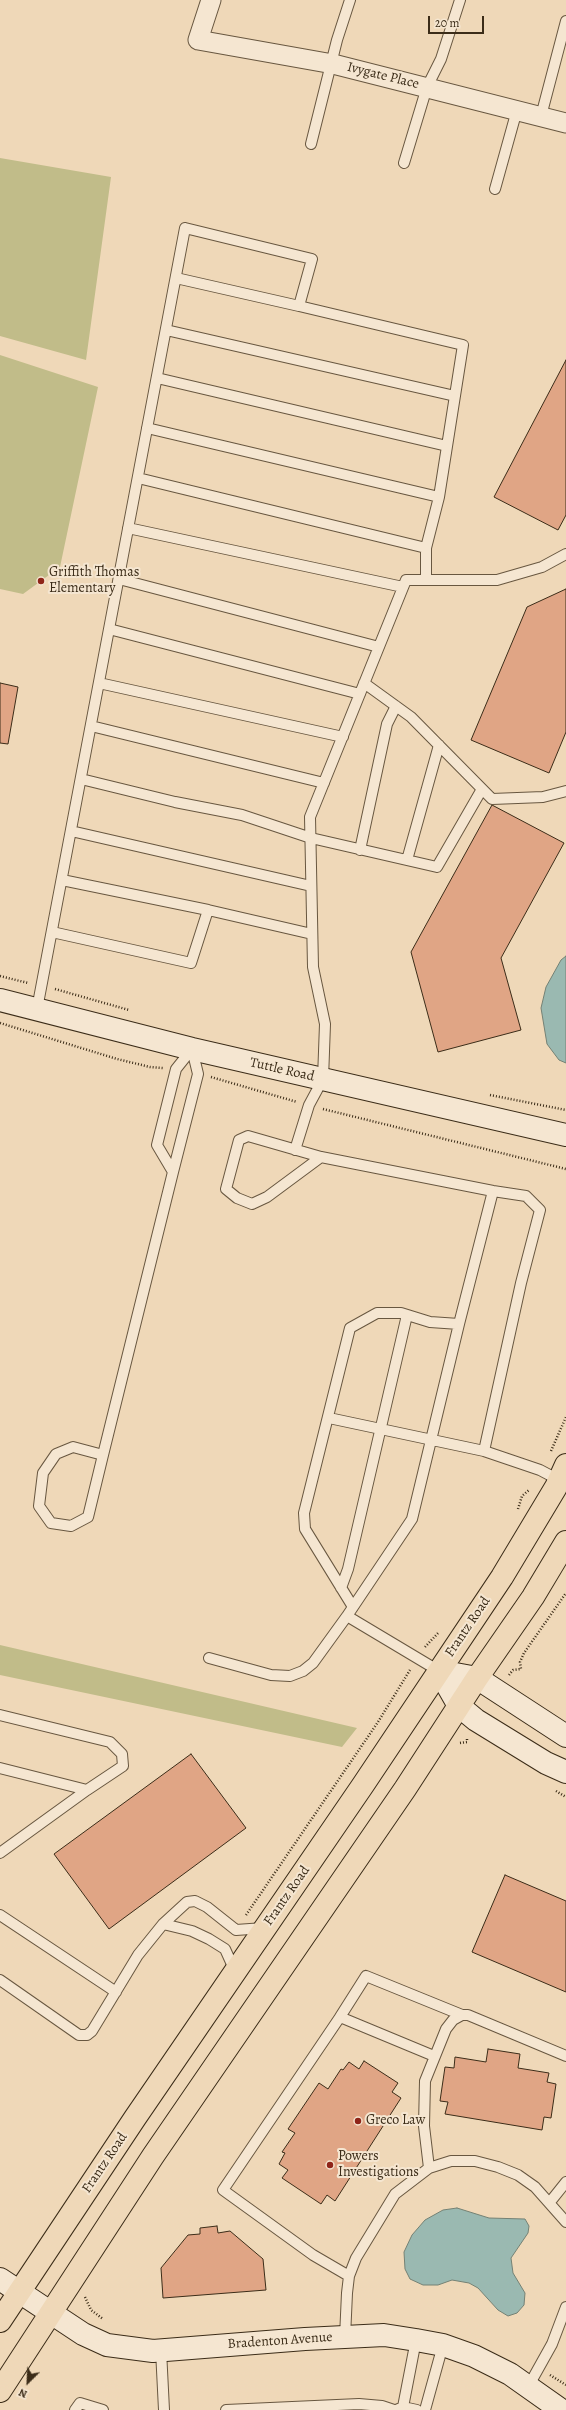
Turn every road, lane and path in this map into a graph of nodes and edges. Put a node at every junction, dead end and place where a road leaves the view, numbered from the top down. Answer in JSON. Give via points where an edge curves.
{"nodes":[{"id":1,"x":211,"y":0,"type":"edge"},
{"id":2,"x":350,"y":0,"type":"edge"},
{"id":3,"x":460,"y":0,"type":"edge"},
{"id":4,"x":566,"y":21,"type":"edge"},
{"id":5,"x":333,"y":64,"type":"junction"},
{"id":6,"x":427,"y":87,"type":"junction"},
{"id":7,"x":517,"y":110,"type":"junction"},
{"id":8,"x":541,"y":116,"type":"junction"},
{"id":9,"x":566,"y":123,"type":"edge"},
{"id":10,"x":311,"y":144,"type":"dead end"},
{"id":11,"x":404,"y":163,"type":"dead end"},
{"id":12,"x":495,"y":189,"type":"dead end"},
{"id":13,"x":176,"y":278,"type":"junction"},
{"id":14,"x":299,"y":306,"type":"junction"},
{"id":15,"x":166,"y":330,"type":"junction"},
{"id":16,"x":157,"y":378,"type":"junction"},
{"id":17,"x":455,"y":396,"type":"junction"},
{"id":18,"x":147,"y":428,"type":"junction"},
{"id":19,"x":447,"y":446,"type":"junction"},
{"id":20,"x":138,"y":478,"type":"junction"},
{"id":21,"x":439,"y":497,"type":"junction"},
{"id":22,"x":128,"y":528,"type":"junction"},
{"id":23,"x":426,"y":548,"type":"junction"},
{"id":24,"x":566,"y":554,"type":"edge"},
{"id":25,"x":119,"y":579,"type":"junction"},
{"id":26,"x":426,"y":580,"type":"junction"},
{"id":27,"x":403,"y":587,"type":"junction"},
{"id":28,"x":109,"y":629,"type":"junction"},
{"id":29,"x":379,"y":647,"type":"junction"},
{"id":30,"x":99,"y":683,"type":"junction"},
{"id":31,"x":364,"y":683,"type":"junction"},
{"id":32,"x":360,"y":694,"type":"junction"},
{"id":33,"x":396,"y":706,"type":"junction"},
{"id":34,"x":91,"y":726,"type":"junction"},
{"id":35,"x":343,"y":737,"type":"junction"},
{"id":36,"x":439,"y":745,"type":"junction"},
{"id":37,"x":81,"y":780,"type":"junction"},
{"id":38,"x":324,"y":783,"type":"junction"},
{"id":39,"x":482,"y":789,"type":"junction"},
{"id":40,"x":566,"y":791,"type":"edge"},
{"id":41,"x":71,"y":831,"type":"junction"},
{"id":42,"x":310,"y":838,"type":"junction"},
{"id":43,"x":360,"y":850,"type":"junction"},
{"id":44,"x":407,"y":860,"type":"junction"},
{"id":45,"x":62,"y":880,"type":"junction"},
{"id":46,"x":311,"y":886,"type":"junction"},
{"id":47,"x":208,"y":910,"type":"junction"},
{"id":48,"x":52,"y":932,"type":"junction"},
{"id":49,"x":312,"y":934,"type":"junction"},
{"id":50,"x":0,"y":976,"type":"edge"},
{"id":51,"x":42,"y":986,"type":"junction"},
{"id":52,"x":0,"y":1000,"type":"edge"},
{"id":53,"x":37,"y":1010,"type":"junction"},
{"id":54,"x":130,"y":1010,"type":"dead end"},
{"id":55,"x":0,"y":1024,"type":"edge"},
{"id":56,"x":192,"y":1049,"type":"junction"},
{"id":57,"x":176,"y":1069,"type":"junction"},
{"id":58,"x":198,"y":1074,"type":"junction"},
{"id":59,"x":323,"y":1079,"type":"junction"},
{"id":60,"x":484,"y":1094,"type":"dead end"},
{"id":61,"x":309,"y":1105,"type":"junction"},
{"id":62,"x":566,"y":1110,"type":"edge"},
{"id":63,"x":566,"y":1135,"type":"edge"},
{"id":64,"x":295,"y":1150,"type":"junction"},
{"id":65,"x":321,"y":1157,"type":"junction"},
{"id":66,"x":566,"y":1169,"type":"edge"},
{"id":67,"x":173,"y":1172,"type":"junction"},
{"id":68,"x":493,"y":1191,"type":"junction"},
{"id":69,"x":407,"y":1315,"type":"junction"},
{"id":70,"x":459,"y":1324,"type":"junction"},
{"id":71,"x":566,"y":1417,"type":"edge"},
{"id":72,"x":329,"y":1418,"type":"junction"},
{"id":73,"x":381,"y":1430,"type":"junction"},
{"id":74,"x":431,"y":1440,"type":"junction"},
{"id":75,"x":484,"y":1452,"type":"junction"},
{"id":76,"x":104,"y":1455,"type":"junction"},
{"id":77,"x":540,"y":1470,"type":"junction"},
{"id":78,"x":563,"y":1472,"type":"edge"},
{"id":79,"x":516,"y":1515,"type":"dead end"},
{"id":80,"x":566,"y":1542,"type":"edge"},
{"id":81,"x":341,"y":1588,"type":"junction"},
{"id":82,"x":566,"y":1593,"type":"edge"},
{"id":83,"x":353,"y":1607,"type":"junction"},
{"id":84,"x":347,"y":1616,"type":"junction"},
{"id":85,"x":442,"y":1630,"type":"dead end"},
{"id":86,"x":210,"y":1658,"type":"dead end"},
{"id":87,"x":416,"y":1659,"type":"junction"},
{"id":88,"x":439,"y":1671,"type":"junction"},
{"id":89,"x":477,"y":1678,"type":"junction"},
{"id":90,"x":497,"y":1692,"type":"junction"},
{"id":91,"x":459,"y":1706,"type":"junction"},
{"id":92,"x":0,"y":1715,"type":"edge"},
{"id":93,"x":476,"y":1720,"type":"junction"},
{"id":94,"x":566,"y":1736,"type":"edge"},
{"id":95,"x":457,"y":1743,"type":"dead end"},
{"id":96,"x":0,"y":1768,"type":"edge"},
{"id":97,"x":566,"y":1772,"type":"edge"},
{"id":98,"x":87,"y":1790,"type":"junction"},
{"id":99,"x":0,"y":1853,"type":"edge"},
{"id":100,"x":0,"y":1915,"type":"edge"},
{"id":101,"x":164,"y":1924,"type":"junction"},
{"id":102,"x":266,"y":1927,"type":"junction"},
{"id":103,"x":236,"y":1930,"type":"junction"},
{"id":104,"x":235,"y":1971,"type":"junction"},
{"id":105,"x":0,"y":1980,"type":"edge"},
{"id":106,"x":116,"y":1992,"type":"junction"},
{"id":107,"x":462,"y":2015,"type":"junction"},
{"id":108,"x":340,"y":2017,"type":"junction"},
{"id":109,"x":434,"y":2056,"type":"junction"},
{"id":110,"x":566,"y":2056,"type":"edge"},
{"id":111,"x":429,"y":2168,"type":"junction"},
{"id":112,"x":566,"y":2182,"type":"edge"},
{"id":113,"x":550,"y":2202,"type":"junction"},
{"id":114,"x":566,"y":2222,"type":"edge"},
{"id":115,"x":350,"y":2276,"type":"junction"},
{"id":116,"x":0,"y":2278,"type":"edge"},
{"id":117,"x":18,"y":2293,"type":"junction"},
{"id":118,"x":85,"y":2293,"type":"dead end"},
{"id":119,"x":566,"y":2306,"type":"edge"},
{"id":120,"x":50,"y":2313,"type":"junction"},
{"id":121,"x":0,"y":2321,"type":"edge"},
{"id":122,"x":105,"y":2322,"type":"dead end"},
{"id":123,"x":345,"y":2337,"type":"junction"},
{"id":124,"x":416,"y":2340,"type":"junction"},
{"id":125,"x":443,"y":2345,"type":"junction"},
{"id":126,"x":161,"y":2350,"type":"junction"},
{"id":127,"x":540,"y":2368,"type":"junction"},
{"id":128,"x":566,"y":2385,"type":"edge"},
{"id":129,"x":528,"y":2387,"type":"junction"},
{"id":130,"x":0,"y":2391,"type":"edge"},
{"id":131,"x":398,"y":2409,"type":"edge"},
{"id":132,"x":75,"y":2410,"type":"edge"},
{"id":133,"x":103,"y":2410,"type":"edge"},
{"id":134,"x":164,"y":2410,"type":"edge"},
{"id":135,"x":226,"y":2410,"type":"edge"},
{"id":136,"x":417,"y":2410,"type":"edge"},
{"id":137,"x":425,"y":2410,"type":"edge"},
{"id":138,"x":560,"y":2410,"type":"edge"}],
"edges":[{"from":1,"to":5,"type":"street","name":"Ivygate Place","via":[[198,40]]},
{"from":2,"to":5,"type":"lane","via":[[337,40]]},
{"from":3,"to":6,"type":"lane","via":[[441,59]]},
{"from":4,"to":8,"type":"lane"},
{"from":5,"to":6,"type":"street","name":"Ivygate Place"},
{"from":5,"to":10,"type":"lane"},
{"from":6,"to":7,"type":"street","name":"Ivygate Place"},
{"from":6,"to":11,"type":"lane"},
{"from":7,"to":8,"type":"street","name":"Ivygate Place"},
{"from":7,"to":12,"type":"lane"},
{"from":8,"to":9,"type":"street","name":"Ivygate Place"},
{"from":13,"to":14,"type":"lane"},
{"from":13,"to":14,"type":"lane","via":[[185,228],[312,259]]},
{"from":13,"to":15,"type":"lane"},
{"from":14,"to":17,"type":"lane","via":[[463,345]]},
{"from":15,"to":16,"type":"lane"},
{"from":15,"to":17,"type":"lane"},
{"from":16,"to":18,"type":"lane"},
{"from":16,"to":19,"type":"lane"},
{"from":17,"to":19,"type":"lane"},
{"from":18,"to":20,"type":"lane"},
{"from":18,"to":21,"type":"lane"},
{"from":19,"to":21,"type":"lane"},
{"from":20,"to":22,"type":"lane"},
{"from":20,"to":23,"type":"lane"},
{"from":21,"to":23,"type":"lane"},
{"from":22,"to":25,"type":"lane"},
{"from":22,"to":27,"type":"lane"},
{"from":23,"to":26,"type":"lane"},
{"from":24,"to":26,"type":"lane","via":[[542,567],[497,580]]},
{"from":25,"to":28,"type":"lane"},
{"from":25,"to":29,"type":"lane"},
{"from":26,"to":27,"type":"lane","via":[[406,580]]},
{"from":27,"to":29,"type":"lane"},
{"from":28,"to":30,"type":"lane"},
{"from":28,"to":32,"type":"lane"},
{"from":29,"to":31,"type":"lane"},
{"from":30,"to":34,"type":"lane"},
{"from":30,"to":35,"type":"lane"},
{"from":31,"to":32,"type":"lane"},
{"from":31,"to":33,"type":"lane"},
{"from":32,"to":35,"type":"lane"},
{"from":33,"to":36,"type":"lane"},
{"from":33,"to":43,"type":"lane","via":[[387,724]]},
{"from":34,"to":37,"type":"lane"},
{"from":34,"to":38,"type":"lane"},
{"from":35,"to":38,"type":"lane"},
{"from":36,"to":39,"type":"lane"},
{"from":36,"to":44,"type":"lane"},
{"from":37,"to":41,"type":"lane"},
{"from":37,"to":42,"type":"lane","via":[[242,815]]},
{"from":38,"to":42,"type":"lane","via":[[310,817]]},
{"from":39,"to":40,"type":"lane","via":[[492,799],[543,797]]},
{"from":39,"to":44,"type":"lane","via":[[437,867]]},
{"from":41,"to":45,"type":"lane"},
{"from":41,"to":46,"type":"lane"},
{"from":42,"to":43,"type":"lane"},
{"from":42,"to":46,"type":"lane"},
{"from":43,"to":44,"type":"lane"},
{"from":45,"to":47,"type":"lane"},
{"from":45,"to":48,"type":"lane"},
{"from":46,"to":49,"type":"lane"},
{"from":47,"to":48,"type":"lane","via":[[191,963]]},
{"from":47,"to":49,"type":"lane"},
{"from":48,"to":51,"type":"lane"},
{"from":49,"to":59,"type":"lane","via":[[313,967],[325,1024]]},
{"from":50,"to":51,"type":"path"},
{"from":51,"to":53,"type":"lane"},
{"from":51,"to":54,"type":"path"},
{"from":52,"to":53,"type":"street","name":"Tuttle Road"},
{"from":53,"to":56,"type":"street","name":"Tuttle Road"},
{"from":55,"to":57,"type":"path","via":[[144,1066]]},
{"from":56,"to":57,"type":"lane"},
{"from":56,"to":58,"type":"lane"},
{"from":56,"to":59,"type":"street","name":"Tuttle Road"},
{"from":57,"to":67,"type":"lane","via":[[157,1145]]},
{"from":58,"to":61,"type":"path"},
{"from":58,"to":67,"type":"lane"},
{"from":59,"to":61,"type":"lane"},
{"from":59,"to":63,"type":"street","name":"Tuttle Road"},
{"from":60,"to":62,"type":"path"},
{"from":61,"to":64,"type":"lane"},
{"from":61,"to":66,"type":"path"},
{"from":64,"to":65,"type":"lane"},
{"from":64,"to":65,"type":"lane","via":[[248,1136],[239,1140],[226,1189],[237,1198],[252,1204],[267,1197]]},
{"from":65,"to":68,"type":"lane"},
{"from":67,"to":76,"type":"lane"},
{"from":68,"to":70,"type":"lane"},
{"from":68,"to":75,"type":"lane","via":[[526,1196],[535,1203],[540,1214],[520,1283]]},
{"from":69,"to":70,"type":"lane","via":[[430,1322]]},
{"from":69,"to":72,"type":"lane","via":[[377,1313],[350,1328]]},
{"from":69,"to":73,"type":"lane"},
{"from":70,"to":74,"type":"lane"},
{"from":71,"to":77,"type":"path"},
{"from":72,"to":73,"type":"lane"},
{"from":72,"to":81,"type":"lane","via":[[304,1513],[305,1529]]},
{"from":73,"to":74,"type":"lane"},
{"from":73,"to":81,"type":"lane","via":[[348,1569]]},
{"from":74,"to":75,"type":"lane"},
{"from":74,"to":83,"type":"lane","via":[[412,1519]]},
{"from":75,"to":77,"type":"lane"},
{"from":76,"to":76,"type":"lane","via":[[88,1517],[71,1526],[51,1523],[39,1506],[43,1473],[56,1454],[73,1447]]},
{"from":77,"to":78,"type":"lane"},
{"from":77,"to":79,"type":"path","via":[[530,1490],[522,1496]]},
{"from":78,"to":88,"type":"main road","name":"Frantz Road","via":[[502,1577]]},
{"from":80,"to":89,"type":"main road"},
{"from":81,"to":83,"type":"lane"},
{"from":82,"to":90,"type":"path","via":[[524,1653],[520,1662],[521,1669],[513,1670]]},
{"from":83,"to":84,"type":"lane"},
{"from":84,"to":86,"type":"lane","via":[[313,1663],[303,1671],[290,1676],[270,1675]]},
{"from":84,"to":87,"type":"lane"},
{"from":85,"to":87,"type":"path"},
{"from":87,"to":88,"type":"lane"},
{"from":87,"to":103,"type":"path","via":[[378,1722]]},
{"from":88,"to":89,"type":"street"},
{"from":88,"to":91,"type":"street"},
{"from":88,"to":102,"type":"main road","name":"Frantz Road"},
{"from":89,"to":90,"type":"street"},
{"from":89,"to":91,"type":"main road"},
{"from":90,"to":94,"type":"street"},
{"from":91,"to":93,"type":"street"},
{"from":91,"to":120,"type":"main road","via":[[405,1789],[153,2156]]},
{"from":92,"to":98,"type":"lane","via":[[110,1742],[122,1754],[123,1766]]},
{"from":93,"to":95,"type":"path","via":[[467,1734],[467,1742]]},
{"from":93,"to":97,"type":"street","via":[[546,1763]]},
{"from":96,"to":98,"type":"lane"},
{"from":98,"to":99,"type":"lane"},
{"from":100,"to":106,"type":"lane"},
{"from":101,"to":103,"type":"lane","via":[[187,1902],[196,1901]]},
{"from":101,"to":104,"type":"lane","via":[[192,1931],[225,1949]]},
{"from":101,"to":106,"type":"lane","via":[[138,1954]]},
{"from":102,"to":103,"type":"lane"},
{"from":102,"to":104,"type":"main road","name":"Frantz Road"},
{"from":104,"to":117,"type":"main road","name":"Frantz Road"},
{"from":105,"to":106,"type":"lane","via":[[79,2035],[87,2035],[92,2031]]},
{"from":107,"to":108,"type":"lane","via":[[366,1976]]},
{"from":107,"to":109,"type":"lane","via":[[452,2020]]},
{"from":107,"to":110,"type":"lane","via":[[468,2015]]},
{"from":108,"to":109,"type":"lane"},
{"from":108,"to":115,"type":"lane","via":[[223,2190],[313,2255]]},
{"from":109,"to":111,"type":"lane","via":[[425,2081],[423,2099]]},
{"from":111,"to":113,"type":"lane","via":[[451,2161],[475,2161],[498,2167],[518,2175]]},
{"from":111,"to":115,"type":"lane","via":[[395,2194],[365,2240]]},
{"from":112,"to":113,"type":"lane"},
{"from":113,"to":114,"type":"lane"},
{"from":115,"to":123,"type":"lane"},
{"from":116,"to":117,"type":"street","name":"Bradenton Avenue"},
{"from":117,"to":120,"type":"street","name":"Bradenton Avenue"},
{"from":117,"to":121,"type":"main road","name":"Frantz Road"},
{"from":118,"to":122,"type":"path","via":[[91,2310]]},
{"from":119,"to":127,"type":"lane"},
{"from":120,"to":126,"type":"street","name":"Bradenton Avenue","via":[[83,2334],[107,2345]]},
{"from":120,"to":130,"type":"main road"},
{"from":123,"to":124,"type":"street","name":"Bradenton Avenue","via":[[384,2335]]},
{"from":123,"to":126,"type":"street","name":"Bradenton Avenue"},
{"from":124,"to":125,"type":"street","name":"Bradenton Avenue"},
{"from":124,"to":131,"type":"lane"},
{"from":125,"to":129,"type":"street","name":"Bradenton Avenue","via":[[474,2356],[510,2374]]},
{"from":125,"to":137,"type":"lane"},
{"from":126,"to":134,"type":"lane"},
{"from":127,"to":128,"type":"path"},
{"from":127,"to":129,"type":"lane"},
{"from":129,"to":138,"type":"street","name":"Bradenton Avenue"},
{"from":131,"to":135,"type":"lane","via":[[359,2404]]},
{"from":131,"to":136,"type":"lane"},
{"from":132,"to":133,"type":"lane","via":[[80,2403]]}]}
